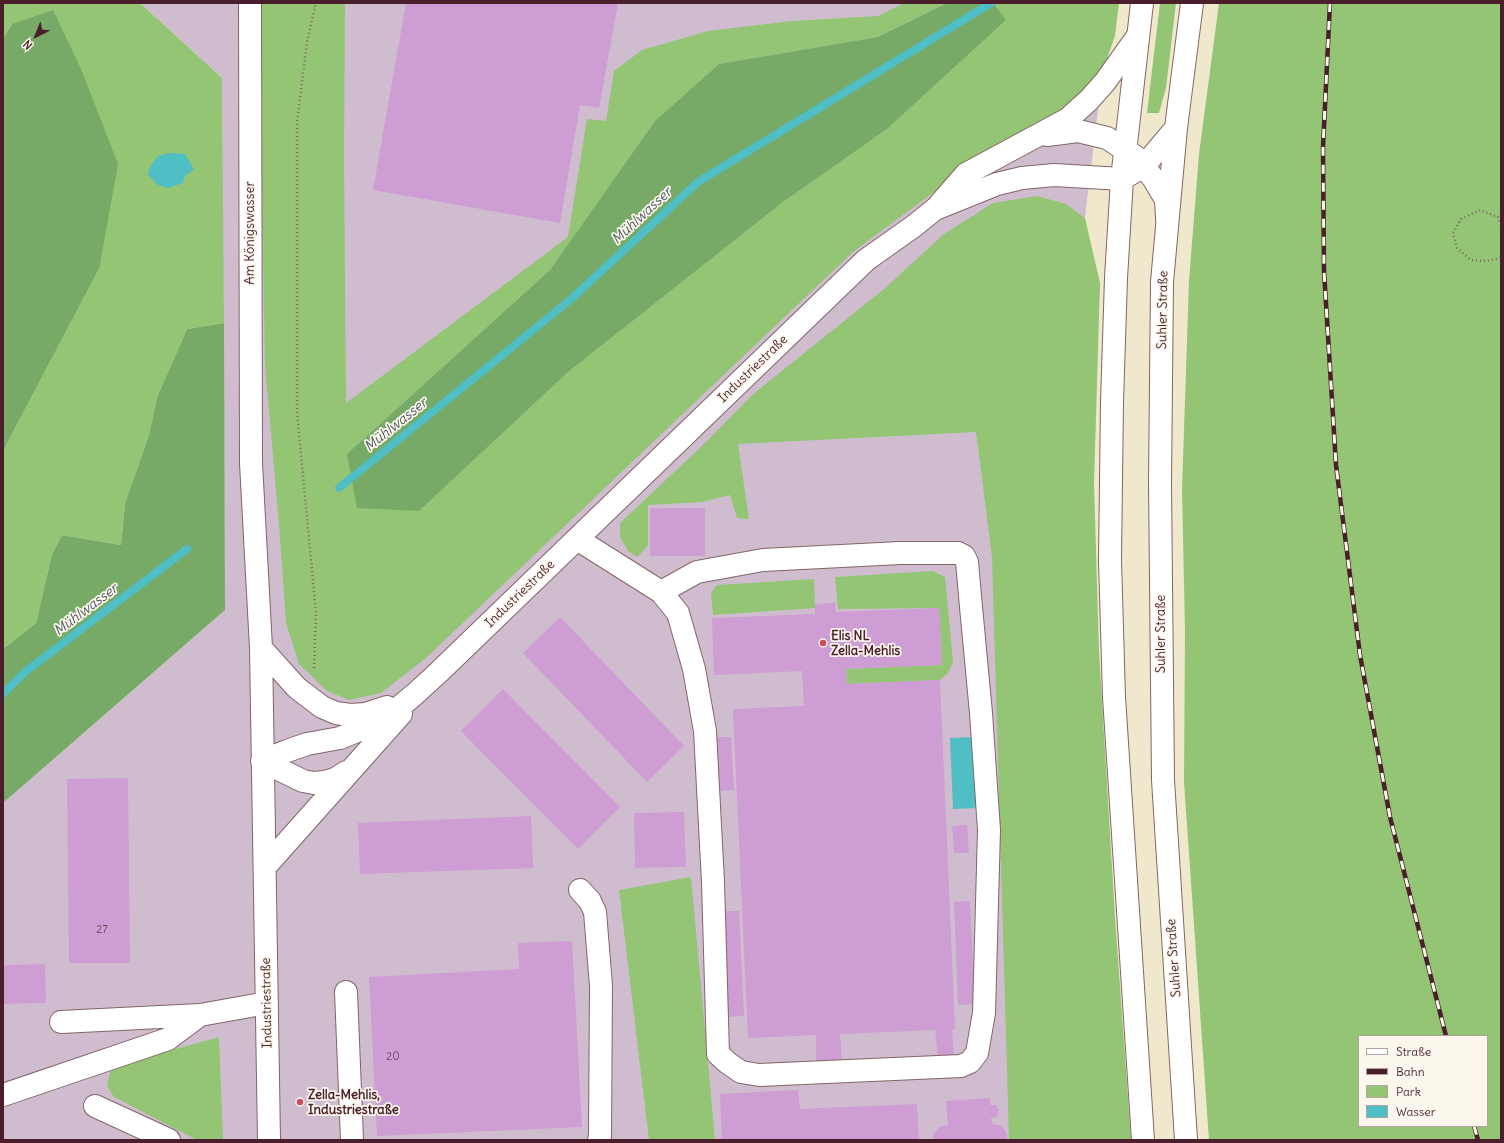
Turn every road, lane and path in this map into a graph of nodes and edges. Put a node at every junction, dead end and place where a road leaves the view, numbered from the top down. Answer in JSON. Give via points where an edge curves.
{"nodes":[{"id":1,"x":250,"y":3,"type":"edge"},
{"id":2,"x":316,"y":3,"type":"edge"},
{"id":3,"x":1142,"y":3,"type":"edge"},
{"id":4,"x":1192,"y":3,"type":"edge"},
{"id":5,"x":1137,"y":37,"type":"junction"},
{"id":6,"x":1176,"y":128,"type":"junction"},
{"id":7,"x":1037,"y":136,"type":"junction"},
{"id":8,"x":1125,"y":150,"type":"junction"},
{"id":9,"x":1144,"y":166,"type":"junction"},
{"id":10,"x":1122,"y":179,"type":"junction"},
{"id":11,"x":935,"y":209,"type":"junction"},
{"id":12,"x":1501,"y":225,"type":"edge"},
{"id":13,"x":1167,"y":227,"type":"junction"},
{"id":14,"x":1501,"y":258,"type":"edge"},
{"id":15,"x":250,"y":463,"type":"joint"},
{"id":16,"x":577,"y":539,"type":"junction"},
{"id":17,"x":661,"y":592,"type":"junction"},
{"id":18,"x":260,"y":648,"type":"junction"},
{"id":19,"x":439,"y":672,"type":"junction"},
{"id":20,"x":314,"y":675,"type":"dead end"},
{"id":21,"x":262,"y":761,"type":"junction"},
{"id":22,"x":354,"y":768,"type":"junction"},
{"id":23,"x":264,"y":867,"type":"junction"},
{"id":24,"x":580,"y":890,"type":"dead end"},
{"id":25,"x":346,"y":992,"type":"dead end"},
{"id":26,"x":267,"y":1003,"type":"junction"},
{"id":27,"x":200,"y":1015,"type":"junction"},
{"id":28,"x":61,"y":1022,"type":"dead end"},
{"id":29,"x":3,"y":1096,"type":"edge"},
{"id":30,"x":95,"y":1106,"type":"dead end"},
{"id":31,"x":169,"y":1140,"type":"edge"},
{"id":32,"x":269,"y":1140,"type":"edge"},
{"id":33,"x":352,"y":1140,"type":"edge"},
{"id":34,"x":598,"y":1140,"type":"edge"},
{"id":35,"x":1143,"y":1140,"type":"edge"},
{"id":36,"x":1186,"y":1140,"type":"edge"}],
"edges":[{"from":1,"to":15,"type":"street","name":"Am Königswasser"},
{"from":2,"to":20,"type":"path","via":[[307,42],[297,122],[296,412],[316,613]]},
{"from":3,"to":5,"type":"street"},
{"from":4,"to":6,"type":"street","name":"Suhler Straße"},
{"from":5,"to":7,"type":"street","via":[[1089,100],[1068,119]]},
{"from":5,"to":8,"type":"street"},
{"from":6,"to":9,"type":"street"},
{"from":6,"to":13,"type":"street","name":"Suhler Straße"},
{"from":7,"to":8,"type":"street","via":[[1078,131],[1107,138]]},
{"from":7,"to":11,"type":"street","via":[[966,174]]},
{"from":8,"to":9,"type":"street"},
{"from":8,"to":10,"type":"street"},
{"from":9,"to":10,"type":"street"},
{"from":9,"to":13,"type":"street","via":[[1166,200]]},
{"from":10,"to":11,"type":"street","name":"Industriestraße","via":[[1054,175],[1022,178],[997,184]]},
{"from":10,"to":35,"type":"street","via":[[1112,387],[1110,560],[1115,705]]},
{"from":11,"to":16,"type":"street","name":"Industriestraße","via":[[866,260]]},
{"from":12,"to":14,"type":"path","via":[[1498,217],[1480,210],[1461,219],[1453,233],[1457,248],[1470,260],[1486,261]]},
{"from":13,"to":36,"type":"street","name":"Suhler Straße","via":[[1162,282],[1160,482],[1162,780]]},
{"from":15,"to":18,"type":"street","name":"Industriestraße"},
{"from":16,"to":17,"type":"street"},
{"from":16,"to":19,"type":"street","name":"Industriestraße"},
{"from":17,"to":17,"type":"street","via":[[697,572],[763,560],[900,553],[958,553],[964,556],[967,562],[982,721],[989,830],[984,1013],[978,1053],[970,1062],[961,1066],[759,1076],[741,1072],[718,1054],[705,731],[694,669],[678,613]]},
{"from":18,"to":19,"type":"street","name":"Industriestraße","via":[[311,700],[336,713],[350,715],[366,714],[393,704]]},
{"from":18,"to":21,"type":"street","name":"Industriestraße"},
{"from":19,"to":21,"type":"street","name":"Industriestraße","via":[[397,709],[367,727],[340,738],[307,744]]},
{"from":19,"to":22,"type":"street","name":"Industriestraße"},
{"from":21,"to":22,"type":"street","name":"Industriestraße","via":[[303,781],[314,783],[335,779]]},
{"from":21,"to":23,"type":"street","name":"Industriestraße"},
{"from":22,"to":23,"type":"street","name":"Industriestraße"},
{"from":23,"to":26,"type":"street","name":"Industriestraße"},
{"from":24,"to":34,"type":"street","via":[[590,901],[595,912],[601,986]]},
{"from":25,"to":33,"type":"street"},
{"from":26,"to":27,"type":"street"},
{"from":26,"to":32,"type":"street","name":"Industriestraße"},
{"from":27,"to":28,"type":"street"},
{"from":27,"to":29,"type":"street","via":[[168,1039]]},
{"from":30,"to":31,"type":"street"}]}
